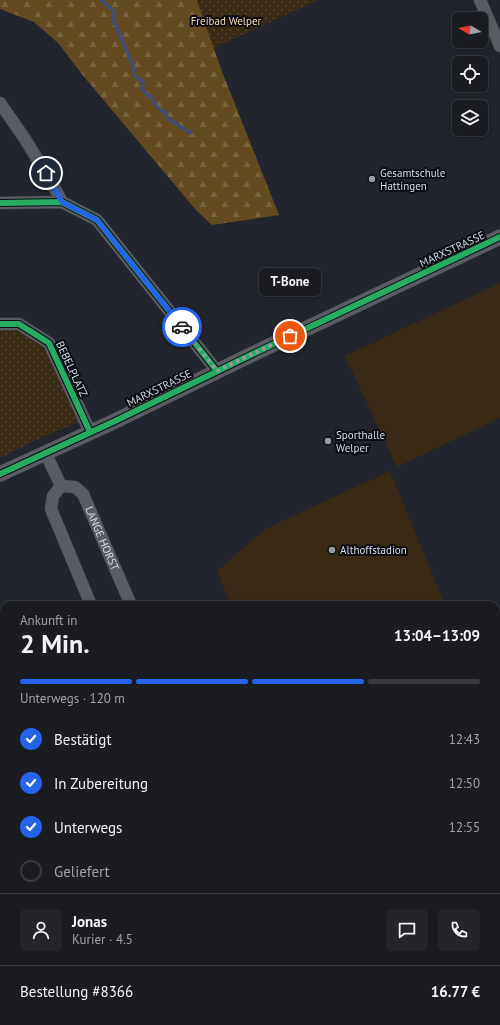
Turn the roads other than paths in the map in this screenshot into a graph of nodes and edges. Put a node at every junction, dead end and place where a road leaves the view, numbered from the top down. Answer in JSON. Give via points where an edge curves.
{"nodes":[{"id":1,"x":480,"y":0,"type":"edge"},
{"id":2,"x":500,"y":46,"type":"edge"},
{"id":3,"x":0,"y":103,"type":"edge"},
{"id":4,"x":62,"y":202,"type":"junction"},
{"id":5,"x":0,"y":203,"type":"edge"},
{"id":6,"x":500,"y":237,"type":"edge"},
{"id":7,"x":0,"y":324,"type":"edge"},
{"id":8,"x":217,"y":371,"type":"junction"},
{"id":9,"x":90,"y":432,"type":"junction"},
{"id":10,"x":46,"y":454,"type":"junction"},
{"id":11,"x":1,"y":472,"type":"edge"},
{"id":12,"x":61,"y":486,"type":"junction"},
{"id":13,"x":89,"y":601,"type":"edge"},
{"id":14,"x":129,"y":601,"type":"edge"}],
"edges":[{"from":1,"to":2,"type":"street"},
{"from":3,"to":4,"type":"street","via":[[25,139]]},
{"from":4,"to":5,"type":"street"},
{"from":4,"to":8,"type":"street","via":[[97,220]]},
{"from":6,"to":8,"type":"street","name":"MARXSTRASSE"},
{"from":7,"to":9,"type":"street","name":"BEBELPLATZ","via":[[19,324],[49,343]]},
{"from":8,"to":9,"type":"street","name":"MARXSTRASSE"},
{"from":9,"to":10,"type":"street","name":"MARXSTRASSE"},
{"from":10,"to":11,"type":"street","name":"MARXSTRASSE"},
{"from":10,"to":12,"type":"street"},
{"from":12,"to":13,"type":"street","via":[[53,496],[51,509]]},
{"from":12,"to":14,"type":"street","name":"LANGE HORST","via":[[75,487],[83,494]]}]}
